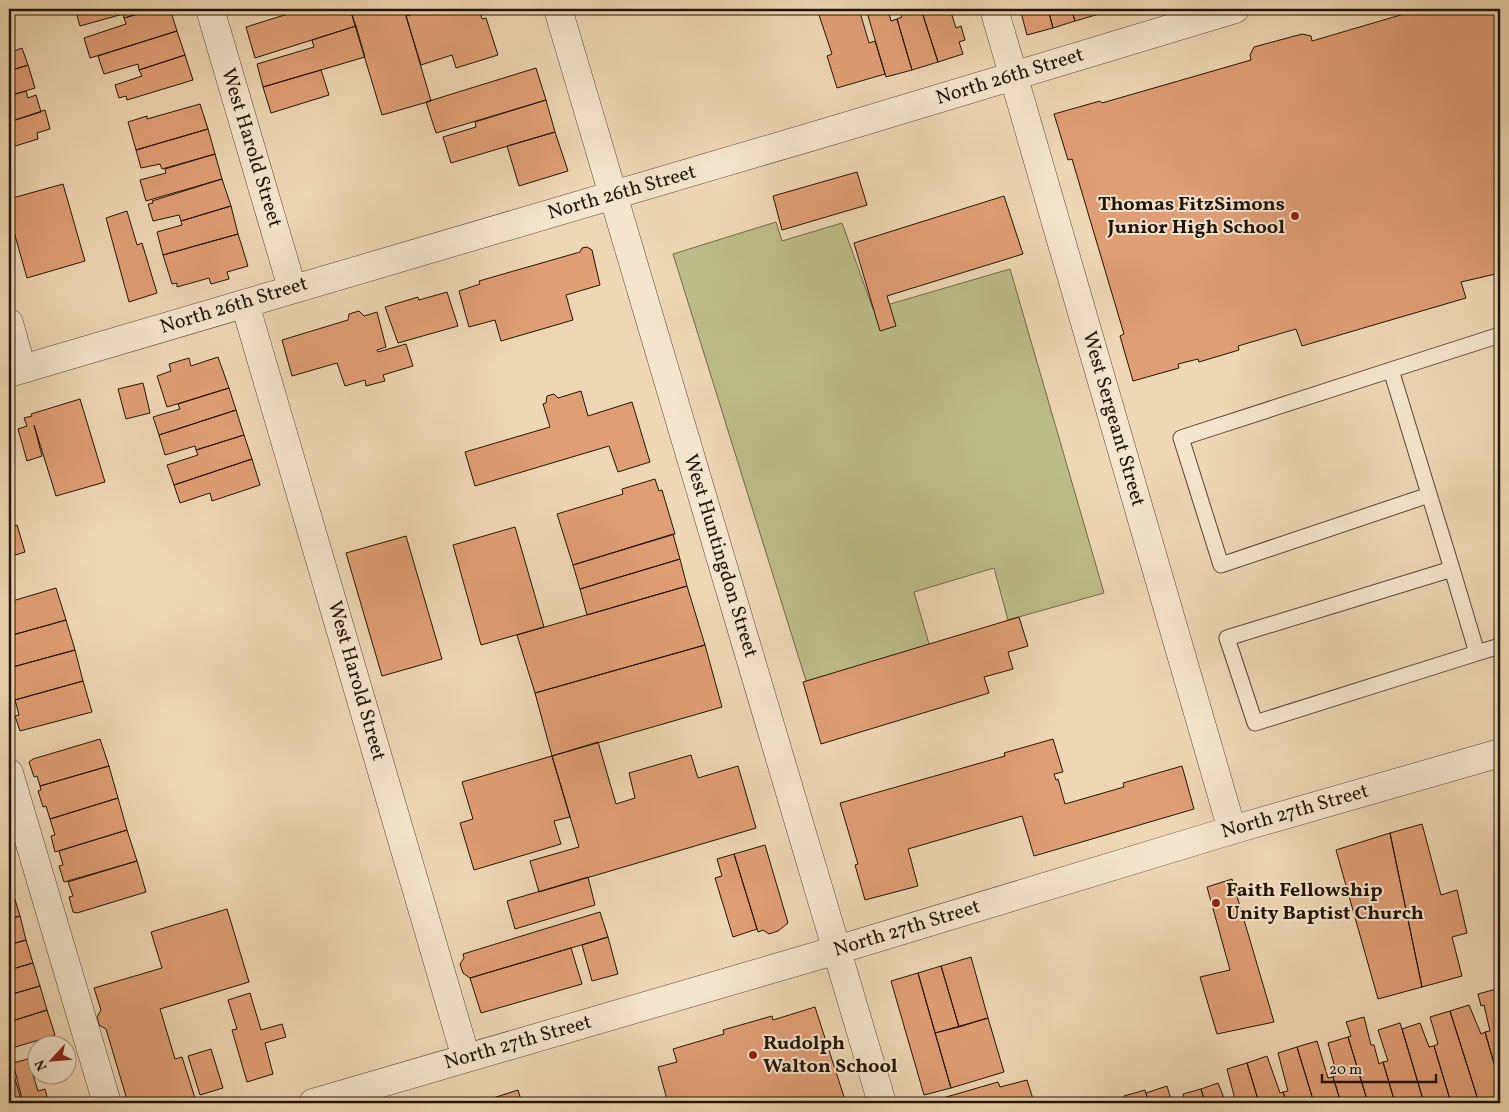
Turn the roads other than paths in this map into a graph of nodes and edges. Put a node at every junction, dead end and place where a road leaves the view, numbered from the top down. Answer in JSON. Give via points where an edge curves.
{"nodes":[{"id":1,"x":210,"y":9,"type":"edge"},
{"id":2,"x":558,"y":9,"type":"edge"},
{"id":3,"x":994,"y":9,"type":"edge"},
{"id":4,"x":1235,"y":9,"type":"edge"},
{"id":5,"x":1014,"y":76,"type":"junction"},
{"id":6,"x":613,"y":196,"type":"junction"},
{"id":7,"x":292,"y":288,"type":"junction"},
{"id":8,"x":245,"y":304,"type":"junction"},
{"id":9,"x":9,"y":323,"type":"edge"},
{"id":10,"x":1500,"y":335,"type":"edge"},
{"id":11,"x":1391,"y":370,"type":"junction"},
{"id":12,"x":16,"y":371,"type":"edge"},
{"id":13,"x":1429,"y":495,"type":"junction"},
{"id":14,"x":1452,"y":569,"type":"junction"},
{"id":15,"x":1500,"y":646,"type":"edge"},
{"id":16,"x":1477,"y":653,"type":"junction"},
{"id":17,"x":1500,"y":753,"type":"edge"},
{"id":18,"x":9,"y":773,"type":"edge"},
{"id":19,"x":1232,"y":830,"type":"junction"},
{"id":20,"x":837,"y":950,"type":"junction"},
{"id":21,"x":466,"y":1058,"type":"junction"},
{"id":22,"x":368,"y":1095,"type":"edge"},
{"id":23,"x":107,"y":1103,"type":"edge"},
{"id":24,"x":313,"y":1103,"type":"edge"},
{"id":25,"x":882,"y":1103,"type":"edge"}],
"edges":[{"from":1,"to":7,"type":"street","name":"West Harold Street"},
{"from":2,"to":6,"type":"street","name":"West Huntingdon Street"},
{"from":3,"to":5,"type":"street","name":"West Sergeant Street"},
{"from":4,"to":5,"type":"street","name":"North 26th Street"},
{"from":5,"to":6,"type":"street","name":"North 26th Street"},
{"from":5,"to":19,"type":"street","name":"West Sergeant Street"},
{"from":6,"to":7,"type":"street","name":"North 26th Street"},
{"from":6,"to":20,"type":"street","name":"West Huntingdon Street"},
{"from":7,"to":8,"type":"street","name":"North 26th Street"},
{"from":8,"to":12,"type":"street","name":"North 26th Street"},
{"from":8,"to":21,"type":"street","name":"West Harold Street"},
{"from":9,"to":12,"type":"street"},
{"from":10,"to":11,"type":"lane"},
{"from":11,"to":13,"type":"lane"},
{"from":11,"to":13,"type":"lane","via":[[1180,438],[1221,565]]},
{"from":13,"to":14,"type":"lane"},
{"from":14,"to":16,"type":"lane"},
{"from":14,"to":16,"type":"lane","via":[[1227,638],[1255,723]]},
{"from":15,"to":16,"type":"lane"},
{"from":17,"to":19,"type":"street","name":"North 27th Street"},
{"from":18,"to":23,"type":"street"},
{"from":19,"to":20,"type":"street","name":"North 27th Street"},
{"from":20,"to":21,"type":"street","name":"North 27th Street"},
{"from":20,"to":25,"type":"street","name":"West Huntingdon Street"},
{"from":21,"to":22,"type":"street","name":"North 27th Street"},
{"from":22,"to":24,"type":"street","name":"North 27th Street"}]}
